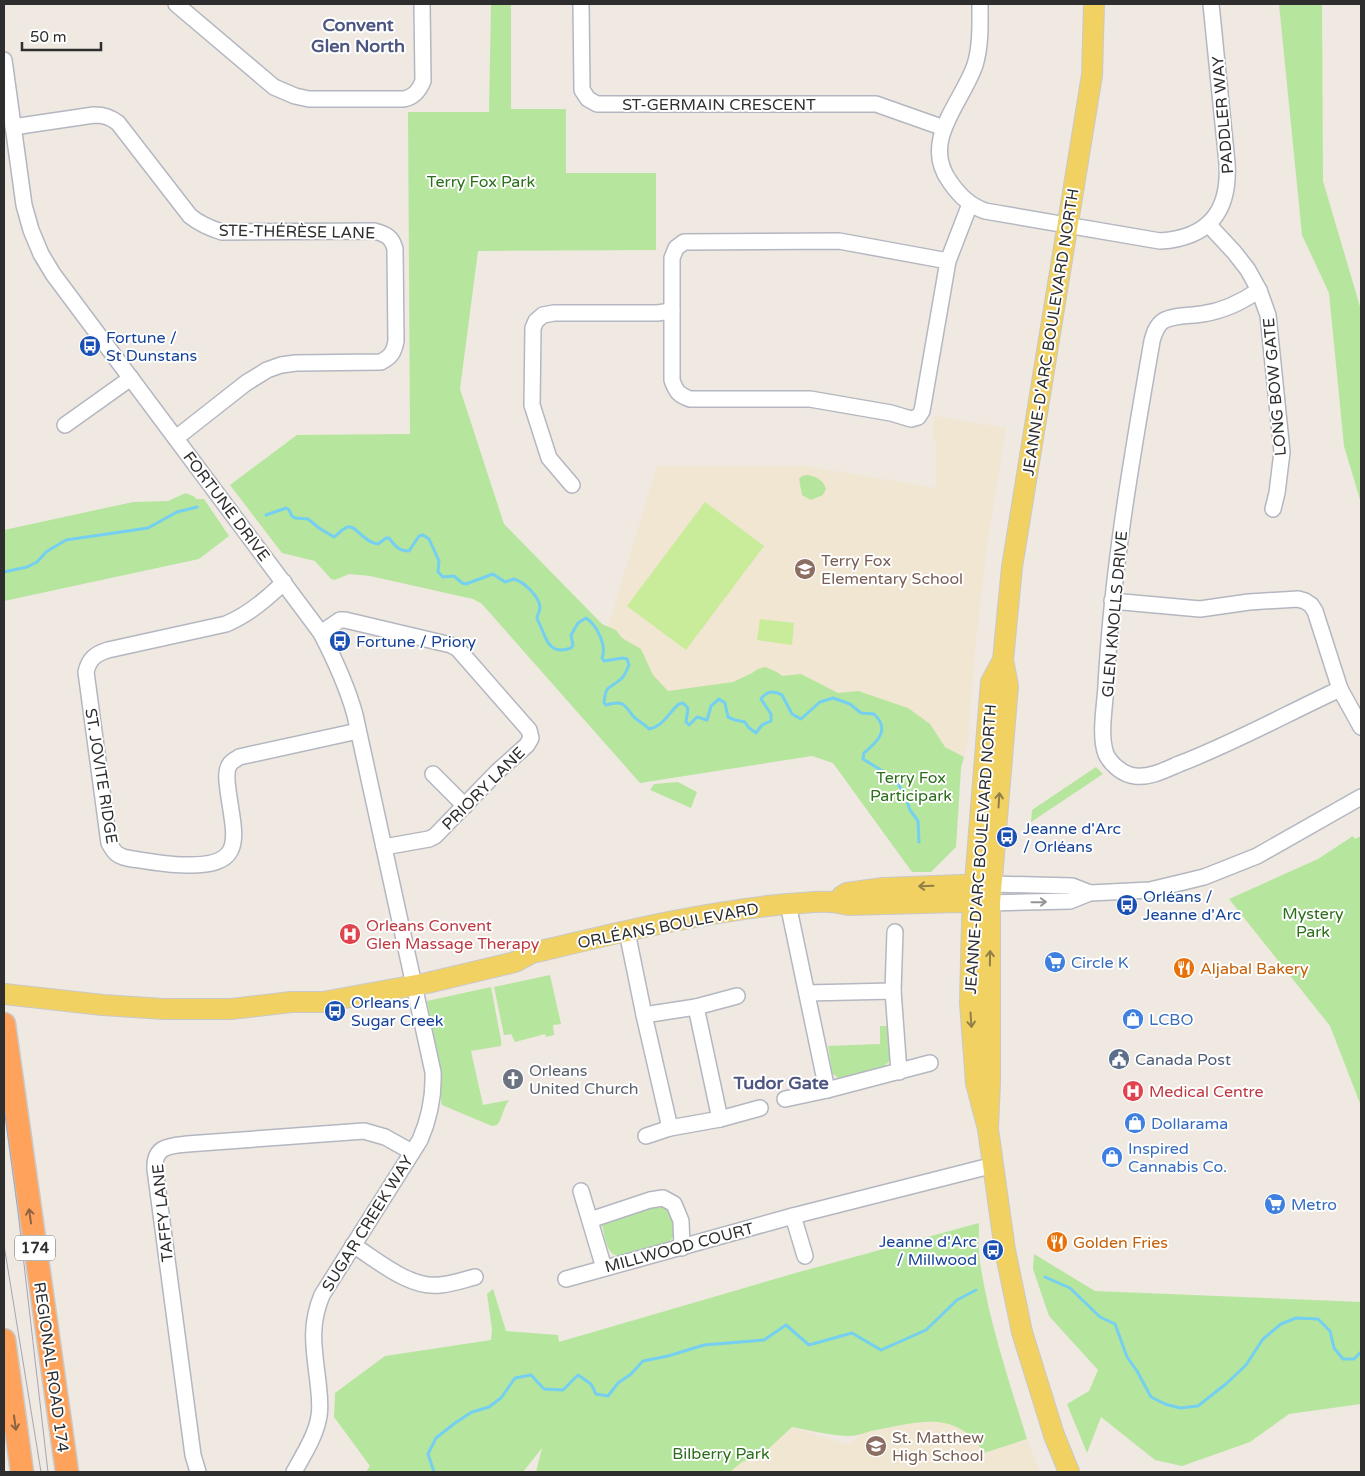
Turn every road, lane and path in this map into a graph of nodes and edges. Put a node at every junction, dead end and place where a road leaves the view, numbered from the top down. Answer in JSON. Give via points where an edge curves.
{"nodes":[{"id":1,"x":176,"y":4,"type":"edge"},
{"id":2,"x":422,"y":4,"type":"edge"},
{"id":3,"x":581,"y":4,"type":"edge"},
{"id":4,"x":980,"y":4,"type":"edge"},
{"id":5,"x":1094,"y":4,"type":"edge"},
{"id":6,"x":1211,"y":4,"type":"edge"},
{"id":7,"x":4,"y":60,"type":"edge"},
{"id":8,"x":13,"y":127,"type":"junction"},
{"id":9,"x":944,"y":128,"type":"junction"},
{"id":10,"x":970,"y":204,"type":"junction"},
{"id":11,"x":1208,"y":224,"type":"junction"},
{"id":12,"x":1067,"y":225,"type":"junction"},
{"id":13,"x":948,"y":261,"type":"junction"},
{"id":14,"x":1259,"y":290,"type":"junction"},
{"id":15,"x":672,"y":311,"type":"junction"},
{"id":16,"x":131,"y":378,"type":"junction"},
{"id":17,"x":65,"y":424,"type":"dead end"},
{"id":18,"x":176,"y":438,"type":"junction"},
{"id":19,"x":572,"y":485,"type":"dead end"},
{"id":20,"x":1273,"y":509,"type":"dead end"},
{"id":21,"x":284,"y":582,"type":"junction"},
{"id":22,"x":1112,"y":601,"type":"junction"},
{"id":23,"x":321,"y":633,"type":"junction"},
{"id":24,"x":1340,"y":689,"type":"junction"},
{"id":25,"x":1361,"y":727,"type":"edge"},
{"id":26,"x":358,"y":731,"type":"junction"},
{"id":27,"x":433,"y":774,"type":"dead end"},
{"id":28,"x":1361,"y":798,"type":"edge"},
{"id":29,"x":465,"y":806,"type":"junction"},
{"id":30,"x":384,"y":847,"type":"junction"},
{"id":31,"x":983,"y":893,"type":"junction"},
{"id":32,"x":788,"y":904,"type":"junction"},
{"id":33,"x":627,"y":932,"type":"junction"},
{"id":34,"x":895,"y":932,"type":"dead end"},
{"id":35,"x":412,"y":979,"type":"junction"},
{"id":36,"x":893,"y":991,"type":"junction"},
{"id":37,"x":807,"y":992,"type":"junction"},
{"id":38,"x":4,"y":994,"type":"edge"},
{"id":39,"x":737,"y":996,"type":"dead end"},
{"id":40,"x":696,"y":1007,"type":"junction"},
{"id":41,"x":644,"y":1015,"type":"junction"},
{"id":42,"x":4,"y":1024,"type":"edge"},
{"id":43,"x":930,"y":1063,"type":"dead end"},
{"id":44,"x":899,"y":1072,"type":"junction"},
{"id":45,"x":827,"y":1090,"type":"junction"},
{"id":46,"x":785,"y":1099,"type":"dead end"},
{"id":47,"x":760,"y":1108,"type":"dead end"},
{"id":48,"x":720,"y":1119,"type":"junction"},
{"id":49,"x":670,"y":1128,"type":"junction"},
{"id":50,"x":646,"y":1136,"type":"dead end"},
{"id":51,"x":412,"y":1152,"type":"junction"},
{"id":52,"x":994,"y":1165,"type":"junction"},
{"id":53,"x":581,"y":1191,"type":"dead end"},
{"id":54,"x":793,"y":1216,"type":"junction"},
{"id":55,"x":590,"y":1220,"type":"junction"},
{"id":56,"x":353,"y":1245,"type":"junction"},
{"id":57,"x":682,"y":1248,"type":"junction"},
{"id":58,"x":806,"y":1256,"type":"dead end"},
{"id":59,"x":604,"y":1268,"type":"junction"},
{"id":60,"x":474,"y":1278,"type":"dead end"},
{"id":61,"x":566,"y":1279,"type":"dead end"},
{"id":62,"x":4,"y":1340,"type":"edge"},
{"id":63,"x":22,"y":1472,"type":"edge"},
{"id":64,"x":67,"y":1472,"type":"edge"},
{"id":65,"x":198,"y":1472,"type":"edge"},
{"id":66,"x":294,"y":1472,"type":"edge"},
{"id":67,"x":1069,"y":1472,"type":"edge"}],
"edges":[{"from":1,"to":2,"type":"street","via":[[284,92],[309,99],[404,99],[415,94],[423,81]]},
{"from":3,"to":9,"type":"street","name":"ST-GERMAIN CRESCENT","via":[[582,90],[597,104],[876,104]]},
{"from":4,"to":9,"type":"street","via":[[977,56]]},
{"from":5,"to":12,"type":"main road","name":"JEANNE-D'ARC BOULEVARD NORTH","via":[[1092,75]]},
{"from":6,"to":11,"type":"street","name":"PADDLER WAY","via":[[1228,182],[1221,206]]},
{"from":7,"to":8,"type":"street","name":"FORTUNE DRIVE"},
{"from":8,"to":16,"type":"street","name":"FORTUNE DRIVE","via":[[24,204],[41,254]]},
{"from":8,"to":18,"type":"street","name":"STE-THÉRÈSE LANE","via":[[103,115],[110,118],[118,123],[190,216],[198,223],[222,232],[374,231],[384,233],[393,242],[396,341],[390,357],[375,363],[296,363],[267,370]]},
{"from":9,"to":10,"type":"street","via":[[939,144],[942,169],[960,197]]},
{"from":10,"to":12,"type":"street","name":"PADDLER WAY","via":[[984,211]]},
{"from":10,"to":13,"type":"street"},
{"from":11,"to":12,"type":"street","name":"PADDLER WAY","via":[[1185,238],[1160,241]]},
{"from":11,"to":14,"type":"street","name":"LONG BOW GATE","via":[[1248,270]]},
{"from":12,"to":31,"type":"main road","name":"JEANNE-D'ARC BOULEVARD NORTH","via":[[1012,567],[1003,660],[991,682]]},
{"from":13,"to":15,"type":"street","via":[[840,241],[684,242],[676,248],[672,258]]},
{"from":13,"to":15,"type":"street","via":[[922,411],[911,419],[810,400],[697,400],[679,395],[672,380]]},
{"from":14,"to":20,"type":"street","name":"LONG BOW GATE","via":[[1268,315],[1282,452]]},
{"from":14,"to":22,"type":"street","name":"GLEN KNOLLS DRIVE","via":[[1219,311],[1163,321],[1155,330],[1132,458]]},
{"from":15,"to":19,"type":"street","via":[[554,313],[543,315],[536,322],[532,342],[532,405],[548,458]]},
{"from":16,"to":17,"type":"street"},
{"from":16,"to":18,"type":"street","name":"FORTUNE DRIVE"},
{"from":18,"to":21,"type":"street","name":"FORTUNE DRIVE"},
{"from":21,"to":23,"type":"street","name":"FORTUNE DRIVE"},
{"from":21,"to":26,"type":"street","name":"ST. JOVITE RIDGE","via":[[251,610],[226,624],[108,650],[92,657],[86,672],[108,838],[114,852],[120,857],[185,865],[223,859],[231,852],[234,837],[226,776],[230,764],[239,757]]},
{"from":22,"to":24,"type":"street","via":[[1200,609],[1249,602],[1305,601],[1315,611]]},
{"from":22,"to":24,"type":"street","name":"GLEN KNOLLS DRIVE","via":[[1103,741],[1113,764],[1134,776],[1160,772],[1190,760]]},
{"from":23,"to":26,"type":"street","name":"FORTUNE DRIVE","via":[[350,696]]},
{"from":23,"to":29,"type":"street","name":"PRIORY LANE","via":[[345,620],[450,645],[458,649],[529,730],[531,738],[527,745]]},
{"from":24,"to":25,"type":"street"},
{"from":26,"to":30,"type":"street","name":"FORTUNE DRIVE"},
{"from":27,"to":29,"type":"street"},
{"from":28,"to":31,"type":"street","name":"ORLÉANS BOULEVARD","via":[[1257,856],[1221,872],[1150,890],[1090,893],[1070,901]]},
{"from":29,"to":30,"type":"street","name":"PRIORY LANE","via":[[435,836]]},
{"from":30,"to":35,"type":"street","name":"FORTUNE DRIVE"},
{"from":31,"to":32,"type":"main road","name":"ORLÉANS BOULEVARD","via":[[883,888],[847,893],[834,901]]},
{"from":31,"to":52,"type":"main road","name":"JEANNE-D'ARC BOULEVARD NORTH","via":[[990,1082],[988,1129]]},
{"from":32,"to":33,"type":"main road","name":"ORLÉANS BOULEVARD","via":[[724,911]]},
{"from":32,"to":37,"type":"street"},
{"from":33,"to":35,"type":"main road","name":"ORLÉANS BOULEVARD","via":[[532,953],[516,962]]},
{"from":33,"to":41,"type":"street"},
{"from":34,"to":36,"type":"street"},
{"from":35,"to":38,"type":"main road","name":"ORLÉANS BOULEVARD","via":[[322,990],[291,1002],[231,1009],[164,1009]]},
{"from":35,"to":51,"type":"street","name":"SUGAR CREEK WAY","via":[[434,1088],[426,1126]]},
{"from":36,"to":37,"type":"street"},
{"from":36,"to":44,"type":"street"},
{"from":37,"to":45,"type":"street"},
{"from":39,"to":40,"type":"street"},
{"from":40,"to":41,"type":"street"},
{"from":40,"to":48,"type":"street"},
{"from":41,"to":49,"type":"street"},
{"from":64,"to":42,"type":"highway","name":"REGIONAL ROAD 174","number":"174","one_way":true},
{"from":43,"to":44,"type":"street"},
{"from":44,"to":45,"type":"street"},
{"from":45,"to":46,"type":"street"},
{"from":47,"to":48,"type":"street"},
{"from":48,"to":49,"type":"street"},
{"from":49,"to":50,"type":"street"},
{"from":51,"to":56,"type":"street","name":"SUGAR CREEK WAY"},
{"from":51,"to":65,"type":"street","name":"TAFFY LANE","via":[[364,1131],[188,1144],[160,1150],[154,1161],[155,1170],[193,1455]]},
{"from":52,"to":54,"type":"street","name":"MILLWOOD COURT"},
{"from":52,"to":67,"type":"main road","name":"JEANNE-D'ARC BOULEVARD NORTH","via":[[1005,1250],[1022,1332]]},
{"from":53,"to":55,"type":"street"},
{"from":54,"to":57,"type":"street","name":"MILLWOOD COURT"},
{"from":54,"to":58,"type":"street"},
{"from":55,"to":57,"type":"street","via":[[663,1198],[674,1204],[681,1221]]},
{"from":55,"to":59,"type":"street"},
{"from":56,"to":60,"type":"street","via":[[417,1283],[439,1286]]},
{"from":56,"to":66,"type":"street","name":"SUGAR CREEK WAY","via":[[322,1295],[313,1319],[319,1416]]},
{"from":57,"to":59,"type":"street","name":"MILLWOOD COURT"},
{"from":59,"to":61,"type":"street","name":"MILLWOOD COURT"},
{"from":62,"to":63,"type":"highway","one_way":true}]}
